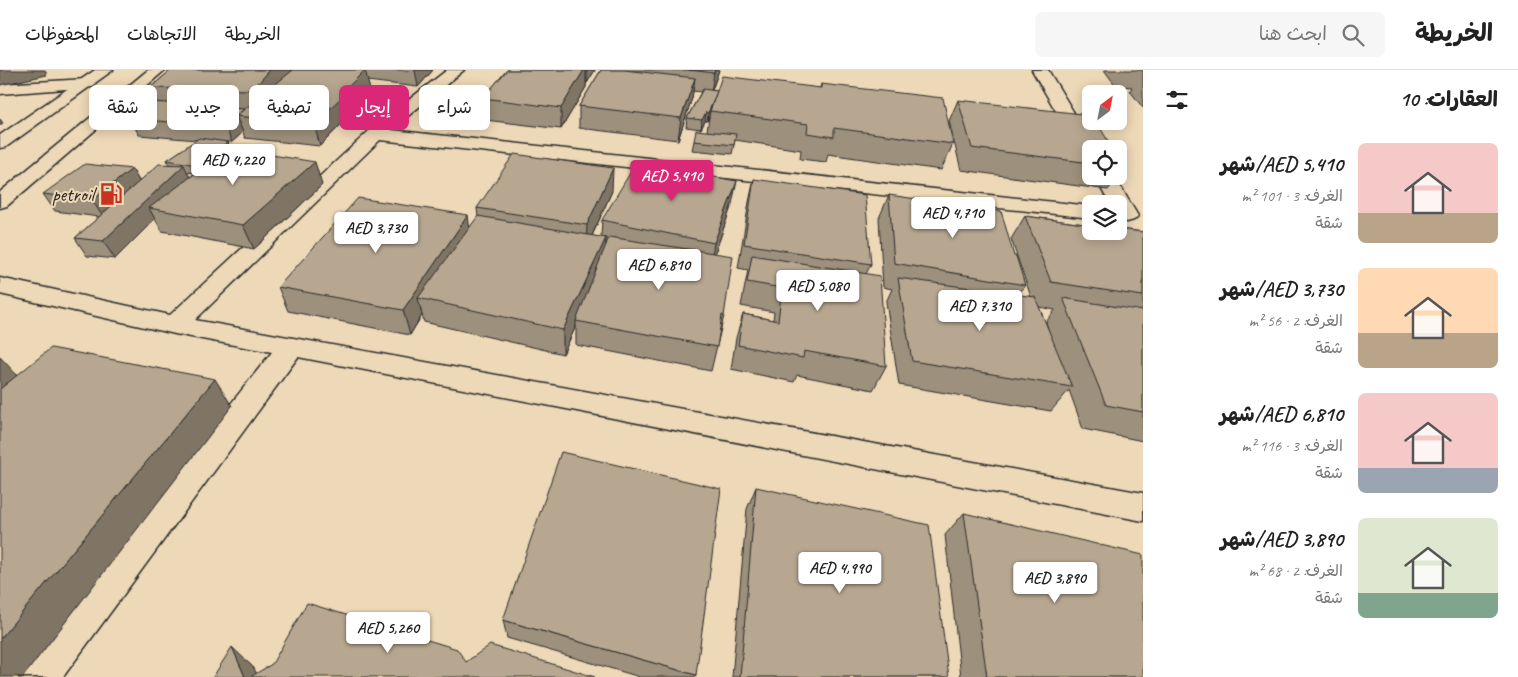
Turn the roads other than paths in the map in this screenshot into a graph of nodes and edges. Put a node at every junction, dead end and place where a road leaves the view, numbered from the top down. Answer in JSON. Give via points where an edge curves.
{"nodes":[{"id":1,"x":105,"y":70,"type":"edge"},
{"id":2,"x":157,"y":70,"type":"edge"},
{"id":3,"x":456,"y":70,"type":"edge"},
{"id":4,"x":1040,"y":70,"type":"edge"},
{"id":5,"x":87,"y":84,"type":"junction"},
{"id":6,"x":0,"y":89,"type":"edge"},
{"id":7,"x":376,"y":134,"type":"junction"},
{"id":8,"x":1082,"y":141,"type":"edge"},
{"id":9,"x":0,"y":143,"type":"edge"},
{"id":10,"x":1110,"y":185,"type":"edge"},
{"id":11,"x":0,"y":202,"type":"edge"},
{"id":12,"x":1082,"y":211,"type":"edge"},
{"id":13,"x":1130,"y":216,"type":"edge"},
{"id":14,"x":0,"y":286,"type":"edge"},
{"id":15,"x":175,"y":325,"type":"junction"},
{"id":16,"x":290,"y":347,"type":"junction"},
{"id":17,"x":1143,"y":507,"type":"edge"},
{"id":18,"x":39,"y":677,"type":"edge"}],
"edges":[{"from":1,"to":5,"type":"street"},
{"from":2,"to":11,"type":"street"},
{"from":3,"to":7,"type":"street"},
{"from":4,"to":8,"type":"street"},
{"from":5,"to":6,"type":"street"},
{"from":5,"to":9,"type":"street"},
{"from":7,"to":12,"type":"street"},
{"from":7,"to":15,"type":"street"},
{"from":10,"to":13,"type":"street"},
{"from":14,"to":15,"type":"street"},
{"from":15,"to":16,"type":"street"},
{"from":16,"to":17,"type":"street"},
{"from":16,"to":18,"type":"street"}]}
